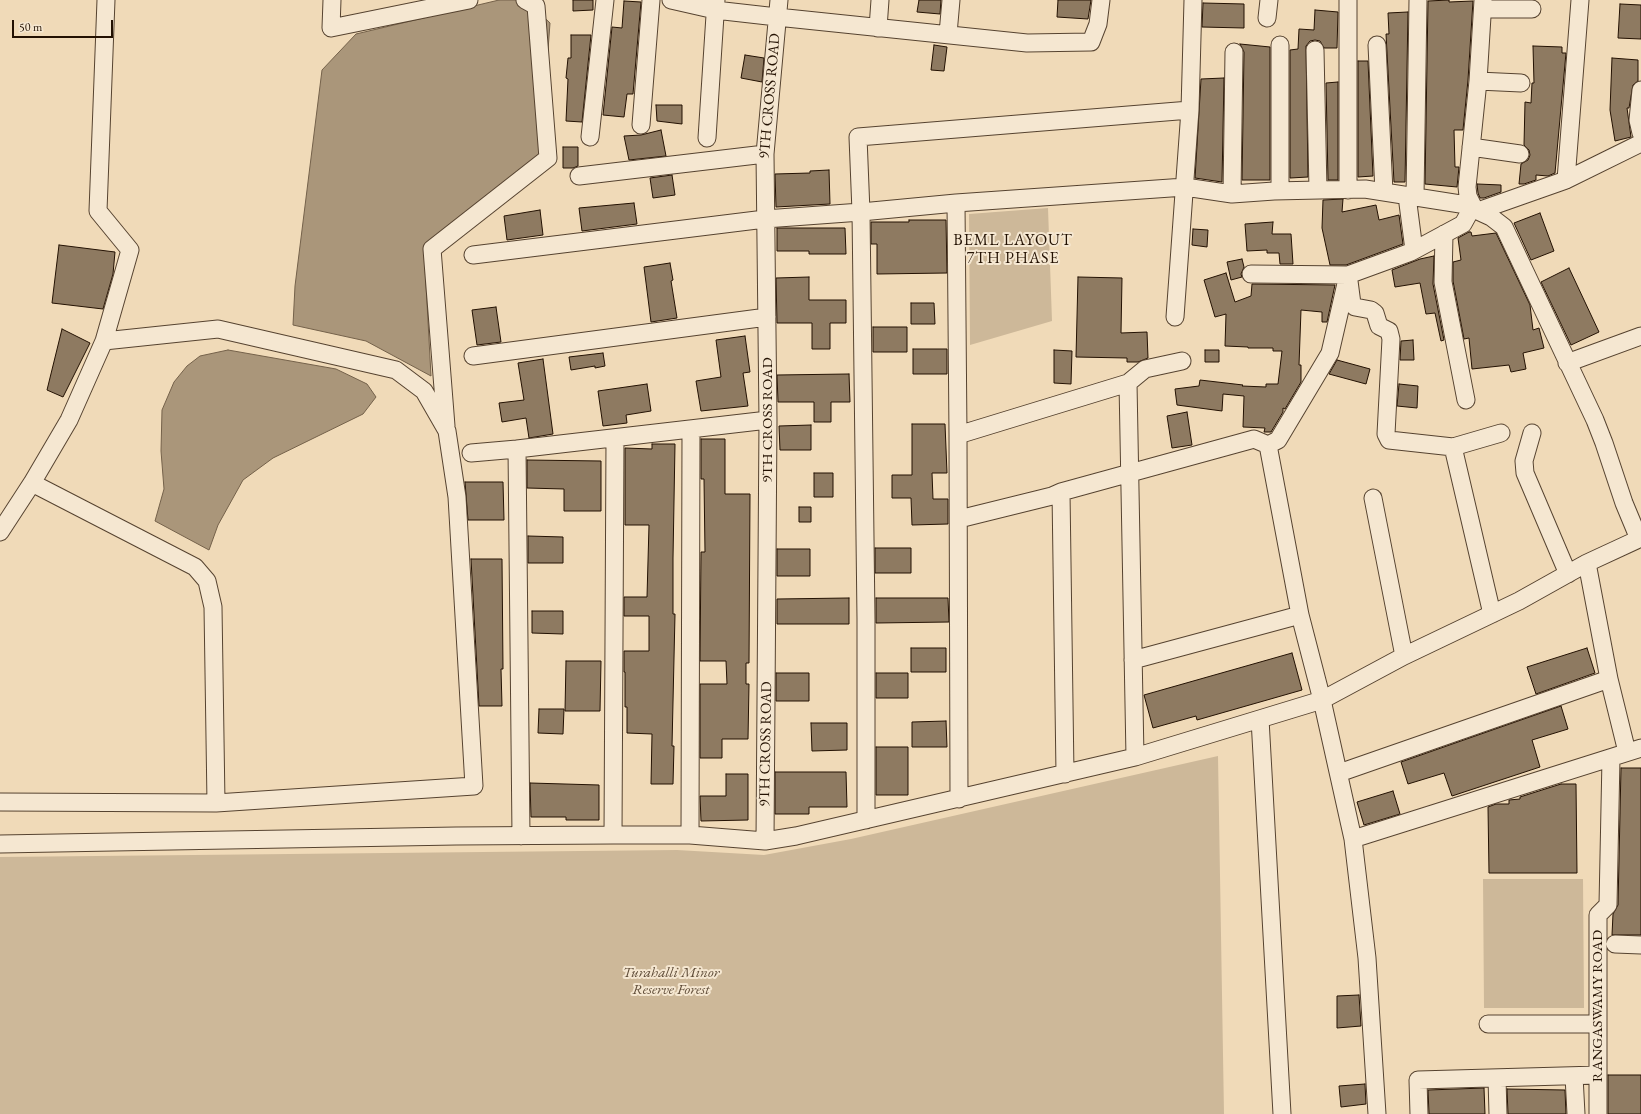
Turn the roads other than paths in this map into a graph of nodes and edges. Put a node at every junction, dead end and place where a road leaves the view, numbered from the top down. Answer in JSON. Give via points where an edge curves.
{"nodes":[{"id":1,"x":106,"y":0,"type":"edge"},
{"id":2,"x":332,"y":0,"type":"edge"},
{"id":3,"x":469,"y":0,"type":"edge"},
{"id":4,"x":525,"y":0,"type":"edge"},
{"id":5,"x":605,"y":0,"type":"edge"},
{"id":6,"x":651,"y":0,"type":"edge"},
{"id":7,"x":670,"y":0,"type":"edge"},
{"id":8,"x":779,"y":0,"type":"edge"},
{"id":9,"x":880,"y":0,"type":"edge"},
{"id":10,"x":951,"y":0,"type":"edge"},
{"id":11,"x":1101,"y":0,"type":"edge"},
{"id":12,"x":1193,"y":0,"type":"edge"},
{"id":13,"x":1269,"y":0,"type":"edge"},
{"id":14,"x":1348,"y":0,"type":"edge"},
{"id":15,"x":1418,"y":0,"type":"edge"},
{"id":16,"x":1580,"y":0,"type":"edge"},
{"id":17,"x":1483,"y":4,"type":"edge"},
{"id":18,"x":716,"y":5,"type":"edge"},
{"id":19,"x":1532,"y":9,"type":"dead end"},
{"id":20,"x":777,"y":17,"type":"junction"},
{"id":21,"x":1267,"y":18,"type":"dead end"},
{"id":22,"x":878,"y":28,"type":"junction"},
{"id":23,"x":948,"y":34,"type":"junction"},
{"id":24,"x":1280,"y":45,"type":"dead end"},
{"id":25,"x":1377,"y":45,"type":"dead end"},
{"id":26,"x":1315,"y":50,"type":"dead end"},
{"id":27,"x":1234,"y":52,"type":"dead end"},
{"id":28,"x":1478,"y":81,"type":"junction"},
{"id":29,"x":1521,"y":83,"type":"dead end"},
{"id":30,"x":1641,"y":90,"type":"edge"},
{"id":31,"x":1190,"y":110,"type":"junction"},
{"id":32,"x":641,"y":125,"type":"dead end"},
{"id":33,"x":1641,"y":133,"type":"edge"},
{"id":34,"x":590,"y":137,"type":"dead end"},
{"id":35,"x":707,"y":138,"type":"dead end"},
{"id":36,"x":1641,"y":143,"type":"edge"},
{"id":37,"x":1471,"y":147,"type":"junction"},
{"id":38,"x":765,"y":154,"type":"junction"},
{"id":39,"x":1520,"y":154,"type":"dead end"},
{"id":40,"x":579,"y":176,"type":"dead end"},
{"id":41,"x":1566,"y":180,"type":"junction"},
{"id":42,"x":1185,"y":187,"type":"junction"},
{"id":43,"x":1318,"y":190,"type":"junction"},
{"id":44,"x":1348,"y":190,"type":"junction"},
{"id":45,"x":1280,"y":191,"type":"junction"},
{"id":46,"x":1384,"y":192,"type":"junction"},
{"id":47,"x":1232,"y":194,"type":"junction"},
{"id":48,"x":1411,"y":196,"type":"junction"},
{"id":49,"x":956,"y":202,"type":"junction"},
{"id":50,"x":1476,"y":209,"type":"junction"},
{"id":51,"x":861,"y":212,"type":"junction"},
{"id":52,"x":765,"y":218,"type":"junction"},
{"id":53,"x":1444,"y":234,"type":"junction"},
{"id":54,"x":1414,"y":250,"type":"junction"},
{"id":55,"x":473,"y":255,"type":"dead end"},
{"id":56,"x":1251,"y":274,"type":"dead end"},
{"id":57,"x":1348,"y":275,"type":"junction"},
{"id":58,"x":767,"y":317,"type":"junction"},
{"id":59,"x":1175,"y":317,"type":"dead end"},
{"id":60,"x":1641,"y":336,"type":"edge"},
{"id":61,"x":104,"y":341,"type":"junction"},
{"id":62,"x":473,"y":356,"type":"dead end"},
{"id":63,"x":1182,"y":361,"type":"dead end"},
{"id":64,"x":1567,"y":363,"type":"junction"},
{"id":65,"x":1128,"y":383,"type":"junction"},
{"id":66,"x":1466,"y":400,"type":"dead end"},
{"id":67,"x":768,"y":420,"type":"junction"},
{"id":68,"x":691,"y":430,"type":"junction"},
{"id":69,"x":447,"y":431,"type":"junction"},
{"id":70,"x":1501,"y":433,"type":"dead end"},
{"id":71,"x":1532,"y":433,"type":"dead end"},
{"id":72,"x":958,"y":435,"type":"junction"},
{"id":73,"x":615,"y":439,"type":"junction"},
{"id":74,"x":1268,"y":445,"type":"junction"},
{"id":75,"x":1453,"y":447,"type":"junction"},
{"id":76,"x":517,"y":450,"type":"junction"},
{"id":77,"x":472,"y":453,"type":"dead end"},
{"id":78,"x":1131,"y":473,"type":"junction"},
{"id":79,"x":32,"y":483,"type":"junction"},
{"id":80,"x":1060,"y":492,"type":"junction"},
{"id":81,"x":1373,"y":498,"type":"dead end"},
{"id":82,"x":959,"y":519,"type":"junction"},
{"id":83,"x":0,"y":532,"type":"edge"},
{"id":84,"x":1640,"y":538,"type":"edge"},
{"id":85,"x":1587,"y":563,"type":"junction"},
{"id":86,"x":1568,"y":574,"type":"junction"},
{"id":87,"x":1492,"y":614,"type":"junction"},
{"id":88,"x":1300,"y":615,"type":"junction"},
{"id":89,"x":1404,"y":656,"type":"junction"},
{"id":90,"x":1133,"y":660,"type":"junction"},
{"id":91,"x":1609,"y":680,"type":"junction"},
{"id":92,"x":1322,"y":700,"type":"junction"},
{"id":93,"x":1260,"y":719,"type":"junction"},
{"id":94,"x":1634,"y":750,"type":"edge"},
{"id":95,"x":1135,"y":757,"type":"junction"},
{"id":96,"x":1611,"y":758,"type":"junction"},
{"id":97,"x":1340,"y":773,"type":"junction"},
{"id":98,"x":1065,"y":774,"type":"junction"},
{"id":99,"x":959,"y":799,"type":"junction"},
{"id":100,"x":0,"y":802,"type":"edge"},
{"id":101,"x":216,"y":803,"type":"junction"},
{"id":102,"x":866,"y":820,"type":"junction"},
{"id":103,"x":613,"y":835,"type":"junction"},
{"id":104,"x":690,"y":835,"type":"junction"},
{"id":105,"x":520,"y":836,"type":"junction"},
{"id":106,"x":1353,"y":839,"type":"junction"},
{"id":107,"x":765,"y":841,"type":"junction"},
{"id":108,"x":0,"y":844,"type":"edge"},
{"id":109,"x":1615,"y":944,"type":"dead end"},
{"id":110,"x":1641,"y":945,"type":"edge"},
{"id":111,"x":1488,"y":1024,"type":"dead end"},
{"id":112,"x":1598,"y":1024,"type":"junction"},
{"id":113,"x":1598,"y":1075,"type":"junction"},
{"id":114,"x":1574,"y":1076,"type":"junction"},
{"id":115,"x":1497,"y":1078,"type":"junction"},
{"id":116,"x":1282,"y":1114,"type":"edge"},
{"id":117,"x":1377,"y":1114,"type":"edge"},
{"id":118,"x":1419,"y":1114,"type":"edge"},
{"id":119,"x":1498,"y":1114,"type":"edge"},
{"id":120,"x":1576,"y":1114,"type":"edge"},
{"id":121,"x":1598,"y":1114,"type":"edge"}],
"edges":[{"from":1,"to":61,"type":"street","via":[[98,210],[130,250]]},
{"from":2,"to":3,"type":"street","via":[[331,28]]},
{"from":4,"to":69,"type":"street","via":[[536,6],[548,158],[432,249]]},
{"from":5,"to":34,"type":"street"},
{"from":6,"to":32,"type":"street"},
{"from":7,"to":18,"type":"street"},
{"from":8,"to":20,"type":"street","name":"9TH CROSS ROAD"},
{"from":9,"to":22,"type":"street"},
{"from":10,"to":23,"type":"street"},
{"from":11,"to":23,"type":"street","via":[[1098,24],[1091,42],[1027,43]]},
{"from":12,"to":31,"type":"street"},
{"from":13,"to":21,"type":"street"},
{"from":14,"to":44,"type":"street"},
{"from":15,"to":48,"type":"street"},
{"from":16,"to":41,"type":"street"},
{"from":17,"to":19,"type":"street"},
{"from":17,"to":28,"type":"street"},
{"from":18,"to":20,"type":"street"},
{"from":18,"to":35,"type":"street"},
{"from":20,"to":22,"type":"street"},
{"from":20,"to":38,"type":"street","name":"9TH CROSS ROAD"},
{"from":22,"to":23,"type":"street"},
{"from":24,"to":45,"type":"street"},
{"from":25,"to":46,"type":"street"},
{"from":26,"to":43,"type":"street"},
{"from":27,"to":47,"type":"street"},
{"from":28,"to":29,"type":"street"},
{"from":28,"to":37,"type":"street"},
{"from":30,"to":33,"type":"street","via":[[1638,120]]},
{"from":31,"to":42,"type":"street"},
{"from":31,"to":51,"type":"street","via":[[858,137]]},
{"from":36,"to":41,"type":"street"},
{"from":37,"to":39,"type":"street"},
{"from":37,"to":50,"type":"street","via":[[1467,186],[1468,196]]},
{"from":38,"to":40,"type":"street"},
{"from":38,"to":52,"type":"street","name":"9TH CROSS ROAD"},
{"from":41,"to":50,"type":"street"},
{"from":42,"to":47,"type":"street"},
{"from":42,"to":49,"type":"street"},
{"from":42,"to":59,"type":"street"},
{"from":43,"to":44,"type":"street"},
{"from":43,"to":45,"type":"street"},
{"from":44,"to":46,"type":"street"},
{"from":45,"to":47,"type":"street"},
{"from":46,"to":48,"type":"street"},
{"from":48,"to":50,"type":"street"},
{"from":48,"to":54,"type":"street"},
{"from":49,"to":51,"type":"street"},
{"from":49,"to":72,"type":"street"},
{"from":50,"to":53,"type":"street","via":[[1463,224]]},
{"from":50,"to":64,"type":"street","via":[[1504,227]]},
{"from":51,"to":52,"type":"street"},
{"from":51,"to":102,"type":"street"},
{"from":52,"to":55,"type":"street"},
{"from":52,"to":58,"type":"street","name":"9TH CROSS ROAD"},
{"from":53,"to":54,"type":"street"},
{"from":53,"to":66,"type":"street","via":[[1442,269]]},
{"from":54,"to":57,"type":"street"},
{"from":56,"to":57,"type":"street"},
{"from":57,"to":74,"type":"street","via":[[1330,353],[1278,440]]},
{"from":57,"to":75,"type":"street","via":[[1352,304],[1374,312],[1379,326],[1389,331],[1391,339],[1386,434],[1388,440]]},
{"from":58,"to":62,"type":"street"},
{"from":58,"to":67,"type":"street","name":"9TH CROSS ROAD"},
{"from":60,"to":64,"type":"street"},
{"from":61,"to":69,"type":"street","via":[[218,329],[396,370],[424,391]]},
{"from":61,"to":79,"type":"street","via":[[69,420]]},
{"from":63,"to":65,"type":"street","via":[[1145,368]]},
{"from":64,"to":84,"type":"street","via":[[1604,443],[1624,502]]},
{"from":65,"to":72,"type":"street"},
{"from":65,"to":78,"type":"street"},
{"from":67,"to":68,"type":"street"},
{"from":67,"to":107,"type":"street","name":"9TH CROSS ROAD"},
{"from":68,"to":73,"type":"street"},
{"from":68,"to":104,"type":"street"},
{"from":69,"to":101,"type":"street","via":[[457,497],[474,786]]},
{"from":70,"to":75,"type":"street"},
{"from":71,"to":86,"type":"street","via":[[1524,461],[1525,473]]},
{"from":72,"to":82,"type":"street"},
{"from":73,"to":76,"type":"street"},
{"from":73,"to":103,"type":"street"},
{"from":74,"to":78,"type":"street","via":[[1254,439]]},
{"from":74,"to":88,"type":"street"},
{"from":75,"to":87,"type":"street"},
{"from":76,"to":77,"type":"street"},
{"from":76,"to":105,"type":"street"},
{"from":78,"to":80,"type":"street"},
{"from":78,"to":90,"type":"street"},
{"from":79,"to":83,"type":"street"},
{"from":79,"to":101,"type":"street","via":[[195,567],[207,581],[212,607]]},
{"from":80,"to":82,"type":"street"},
{"from":80,"to":98,"type":"street"},
{"from":81,"to":89,"type":"street"},
{"from":82,"to":99,"type":"street"},
{"from":84,"to":85,"type":"street"},
{"from":85,"to":86,"type":"street"},
{"from":85,"to":91,"type":"street"},
{"from":86,"to":87,"type":"street"},
{"from":87,"to":89,"type":"street"},
{"from":88,"to":90,"type":"street"},
{"from":88,"to":92,"type":"street"},
{"from":89,"to":92,"type":"street"},
{"from":90,"to":95,"type":"street"},
{"from":91,"to":94,"type":"street"},
{"from":91,"to":97,"type":"street"},
{"from":92,"to":93,"type":"street"},
{"from":92,"to":97,"type":"street"},
{"from":93,"to":95,"type":"street"},
{"from":93,"to":116,"type":"street"},
{"from":94,"to":96,"type":"street"},
{"from":95,"to":98,"type":"street"},
{"from":96,"to":106,"type":"street"},
{"from":96,"to":112,"type":"street","name":"RANGASWAMY ROAD","via":[[1608,905],[1598,915]]},
{"from":97,"to":106,"type":"street"},
{"from":98,"to":99,"type":"street"},
{"from":99,"to":102,"type":"street"},
{"from":100,"to":101,"type":"street"},
{"from":102,"to":107,"type":"street"},
{"from":103,"to":104,"type":"street"},
{"from":103,"to":105,"type":"street"},
{"from":104,"to":107,"type":"street"},
{"from":105,"to":108,"type":"street"},
{"from":106,"to":117,"type":"street","via":[[1367,958]]},
{"from":109,"to":110,"type":"street"},
{"from":111,"to":112,"type":"street"},
{"from":112,"to":113,"type":"street","name":"RANGASWAMY ROAD"},
{"from":113,"to":114,"type":"street"},
{"from":113,"to":121,"type":"street","name":"RANGASWAMY ROAD"},
{"from":114,"to":115,"type":"street"},
{"from":114,"to":120,"type":"street"},
{"from":115,"to":118,"type":"street","via":[[1418,1080]]},
{"from":115,"to":119,"type":"street"}]}
